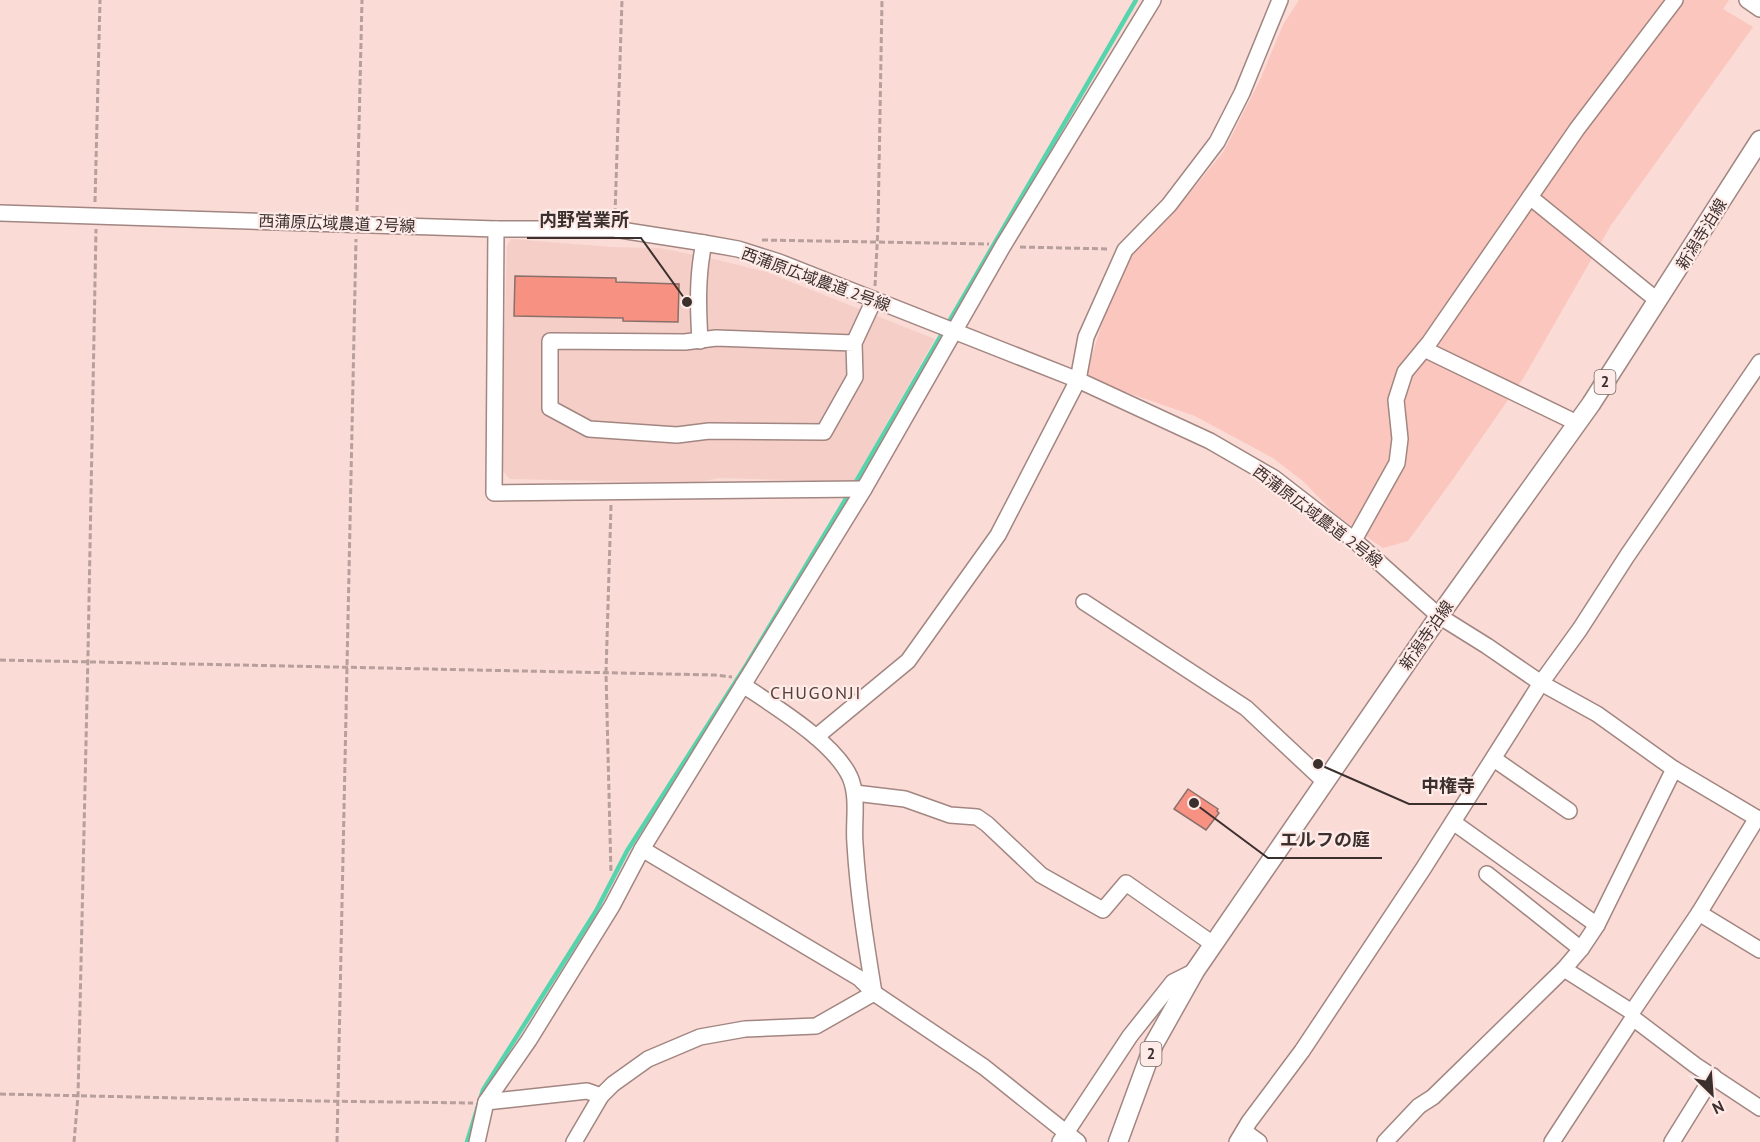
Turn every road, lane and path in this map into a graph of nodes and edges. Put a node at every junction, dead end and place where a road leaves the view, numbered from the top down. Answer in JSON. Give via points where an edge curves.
{"nodes":[{"id":1,"x":100,"y":0,"type":"edge"},
{"id":2,"x":362,"y":0,"type":"edge"},
{"id":3,"x":622,"y":0,"type":"edge"},
{"id":4,"x":882,"y":0,"type":"edge"},
{"id":5,"x":1153,"y":0,"type":"edge"},
{"id":6,"x":1280,"y":0,"type":"edge"},
{"id":7,"x":1675,"y":0,"type":"edge"},
{"id":8,"x":1747,"y":0,"type":"edge"},
{"id":9,"x":1760,"y":9,"type":"edge"},
{"id":10,"x":1760,"y":140,"type":"edge"},
{"id":11,"x":1530,"y":197,"type":"junction"},
{"id":12,"x":0,"y":213,"type":"edge"},
{"id":13,"x":95,"y":215,"type":"junction"},
{"id":14,"x":356,"y":224,"type":"junction"},
{"id":15,"x":496,"y":229,"type":"junction"},
{"id":16,"x":614,"y":229,"type":"junction"},
{"id":17,"x":876,"y":242,"type":"junction"},
{"id":18,"x":704,"y":243,"type":"junction"},
{"id":19,"x":1003,"y":246,"type":"junction"},
{"id":20,"x":738,"y":249,"type":"junction"},
{"id":21,"x":1125,"y":250,"type":"junction"},
{"id":22,"x":874,"y":300,"type":"junction"},
{"id":23,"x":1658,"y":301,"type":"junction"},
{"id":24,"x":955,"y":331,"type":"junction"},
{"id":25,"x":700,"y":340,"type":"junction"},
{"id":26,"x":854,"y":343,"type":"junction"},
{"id":27,"x":1424,"y":350,"type":"junction"},
{"id":28,"x":1760,"y":362,"type":"edge"},
{"id":29,"x":1078,"y":380,"type":"junction"},
{"id":30,"x":1577,"y":423,"type":"junction"},
{"id":31,"x":864,"y":489,"type":"junction"},
{"id":32,"x":611,"y":492,"type":"junction"},
{"id":33,"x":1354,"y":540,"type":"junction"},
{"id":34,"x":1084,"y":602,"type":"dead end"},
{"id":35,"x":1439,"y":616,"type":"junction"},
{"id":36,"x":0,"y":660,"type":"edge"},
{"id":37,"x":88,"y":661,"type":"junction"},
{"id":38,"x":347,"y":667,"type":"junction"},
{"id":39,"x":606,"y":673,"type":"junction"},
{"id":40,"x":1541,"y":683,"type":"junction"},
{"id":41,"x":743,"y":686,"type":"junction"},
{"id":42,"x":816,"y":737,"type":"junction"},
{"id":43,"x":1494,"y":759,"type":"junction"},
{"id":44,"x":1674,"y":769,"type":"junction"},
{"id":45,"x":1325,"y":782,"type":"junction"},
{"id":46,"x":855,"y":793,"type":"junction"},
{"id":47,"x":1569,"y":811,"type":"dead end"},
{"id":48,"x":1759,"y":819,"type":"edge"},
{"id":49,"x":1453,"y":822,"type":"junction"},
{"id":50,"x":642,"y":849,"type":"junction"},
{"id":51,"x":1487,"y":874,"type":"dead end"},
{"id":52,"x":612,"y":906,"type":"junction"},
{"id":53,"x":1699,"y":913,"type":"junction"},
{"id":54,"x":1597,"y":925,"type":"junction"},
{"id":55,"x":1214,"y":944,"type":"junction"},
{"id":56,"x":1581,"y":949,"type":"junction"},
{"id":57,"x":1760,"y":950,"type":"edge"},
{"id":58,"x":1564,"y":969,"type":"junction"},
{"id":59,"x":1195,"y":971,"type":"junction"},
{"id":60,"x":874,"y":993,"type":"junction"},
{"id":61,"x":1633,"y":1015,"type":"junction"},
{"id":62,"x":1713,"y":1076,"type":"junction"},
{"id":63,"x":0,"y":1094,"type":"edge"},
{"id":64,"x":78,"y":1096,"type":"junction"},
{"id":65,"x":601,"y":1096,"type":"junction"},
{"id":66,"x":338,"y":1101,"type":"junction"},
{"id":67,"x":486,"y":1102,"type":"junction"},
{"id":68,"x":1760,"y":1108,"type":"edge"},
{"id":69,"x":1240,"y":1137,"type":"edge"},
{"id":70,"x":1068,"y":1139,"type":"edge"},
{"id":71,"x":74,"y":1142,"type":"edge"},
{"id":72,"x":337,"y":1142,"type":"edge"},
{"id":73,"x":477,"y":1142,"type":"edge"},
{"id":74,"x":574,"y":1142,"type":"edge"},
{"id":75,"x":1118,"y":1142,"type":"edge"},
{"id":76,"x":1259,"y":1142,"type":"edge"},
{"id":77,"x":1385,"y":1142,"type":"edge"},
{"id":78,"x":1552,"y":1142,"type":"edge"},
{"id":79,"x":1672,"y":1142,"type":"edge"}],
"edges":[{"from":1,"to":13,"type":"path"},
{"from":2,"to":14,"type":"path"},
{"from":3,"to":16,"type":"path"},
{"from":4,"to":17,"type":"path"},
{"from":5,"to":19,"type":"street"},
{"from":6,"to":21,"type":"street","via":[[1217,142],[1169,205]]},
{"from":7,"to":11,"type":"street"},
{"from":8,"to":9,"type":"street"},
{"from":10,"to":23,"type":"main road","name":"新潟寺泊線","number":"2"},
{"from":11,"to":23,"type":"street"},
{"from":11,"to":27,"type":"street"},
{"from":12,"to":13,"type":"street","name":"西蒲原広域農道 2号線"},
{"from":13,"to":14,"type":"street","name":"西蒲原広域農道 2号線"},
{"from":13,"to":37,"type":"path"},
{"from":14,"to":15,"type":"street","name":"西蒲原広域農道 2号線"},
{"from":14,"to":38,"type":"path"},
{"from":15,"to":16,"type":"street","name":"西蒲原広域農道 2号線"},
{"from":15,"to":32,"type":"street","via":[[494,493]]},
{"from":16,"to":18,"type":"street","name":"西蒲原広域農道 2号線"},
{"from":17,"to":19,"type":"path"},
{"from":17,"to":20,"type":"path","via":[[759,240]]},
{"from":17,"to":22,"type":"path"},
{"from":18,"to":20,"type":"street","name":"西蒲原広域農道 2号線"},
{"from":18,"to":25,"type":"street","via":[[698,304]]},
{"from":19,"to":21,"type":"path"},
{"from":19,"to":24,"type":"street"},
{"from":20,"to":22,"type":"street","name":"西蒲原広域農道 2号線"},
{"from":21,"to":29,"type":"street","via":[[1086,337]]},
{"from":22,"to":24,"type":"street","name":"西蒲原広域農道 2号線"},
{"from":22,"to":26,"type":"street"},
{"from":23,"to":30,"type":"main road","name":"新潟寺泊線","number":"2"},
{"from":24,"to":29,"type":"street","name":"西蒲原広域農道 2号線"},
{"from":24,"to":31,"type":"street"},
{"from":25,"to":26,"type":"street"},
{"from":25,"to":26,"type":"street","via":[[550,341],[550,408],[589,429],[677,435],[709,431],[824,432],[855,377]]},
{"from":27,"to":30,"type":"street"},
{"from":27,"to":33,"type":"street","via":[[1405,372],[1396,400],[1400,439],[1397,463]]},
{"from":28,"to":40,"type":"street"},
{"from":29,"to":33,"type":"street","name":"西蒲原広域農道 2号線","via":[[1219,446],[1274,478]]},
{"from":29,"to":42,"type":"street","via":[[998,535],[908,661]]},
{"from":30,"to":35,"type":"main road","name":"新潟寺泊線","number":"2"},
{"from":31,"to":32,"type":"street"},
{"from":31,"to":41,"type":"street"},
{"from":32,"to":39,"type":"path"},
{"from":33,"to":35,"type":"street","name":"西蒲原広域農道 2号線"},
{"from":34,"to":45,"type":"street","via":[[1246,708]]},
{"from":35,"to":40,"type":"street","name":"西蒲原広域農道 2号線"},
{"from":35,"to":45,"type":"main road","name":"新潟寺泊線","number":"2"},
{"from":36,"to":37,"type":"path"},
{"from":37,"to":38,"type":"path"},
{"from":37,"to":64,"type":"path"},
{"from":38,"to":39,"type":"path"},
{"from":38,"to":66,"type":"path"},
{"from":39,"to":41,"type":"path","via":[[715,675],[731,677]]},
{"from":39,"to":52,"type":"path"},
{"from":40,"to":43,"type":"street"},
{"from":40,"to":44,"type":"street","name":"西蒲原広域農道 2号線","via":[[1597,714]]},
{"from":41,"to":42,"type":"street"},
{"from":41,"to":50,"type":"street"},
{"from":42,"to":46,"type":"street","via":[[849,775]]},
{"from":43,"to":47,"type":"street"},
{"from":43,"to":49,"type":"street"},
{"from":44,"to":48,"type":"street","name":"西蒲原広域農道 2号線"},
{"from":44,"to":54,"type":"street"},
{"from":45,"to":55,"type":"main road","name":"新潟寺泊線","number":"2"},
{"from":46,"to":55,"type":"street","via":[[904,798],[950,814],[977,817],[1041,875],[1103,910],[1126,883]]},
{"from":46,"to":60,"type":"street","via":[[854,843]]},
{"from":48,"to":53,"type":"street"},
{"from":49,"to":54,"type":"street"},
{"from":49,"to":69,"type":"street","via":[[1302,1051]]},
{"from":50,"to":52,"type":"street"},
{"from":50,"to":60,"type":"street","via":[[859,978]]},
{"from":51,"to":56,"type":"street"},
{"from":52,"to":67,"type":"street"},
{"from":53,"to":57,"type":"street"},
{"from":53,"to":61,"type":"street"},
{"from":54,"to":56,"type":"street"},
{"from":55,"to":59,"type":"main road","name":"新潟寺泊線","number":"2"},
{"from":56,"to":58,"type":"street"},
{"from":58,"to":61,"type":"street"},
{"from":58,"to":77,"type":"street"},
{"from":59,"to":70,"type":"street","via":[[1173,982],[1137,1027]]},
{"from":59,"to":75,"type":"main road","name":"新潟寺泊線","number":"2","via":[[1154,1044]]},
{"from":60,"to":65,"type":"street","via":[[816,1026],[745,1029],[699,1037],[648,1059]]},
{"from":60,"to":70,"type":"street","via":[[984,1067]]},
{"from":61,"to":62,"type":"street"},
{"from":61,"to":78,"type":"street"},
{"from":62,"to":68,"type":"street"},
{"from":62,"to":79,"type":"street"},
{"from":63,"to":64,"type":"path"},
{"from":64,"to":66,"type":"path"},
{"from":64,"to":71,"type":"path"},
{"from":65,"to":67,"type":"street","via":[[587,1091]]},
{"from":65,"to":74,"type":"street"},
{"from":66,"to":67,"type":"path"},
{"from":66,"to":72,"type":"path"},
{"from":67,"to":73,"type":"street"},
{"from":69,"to":76,"type":"street"}]}
